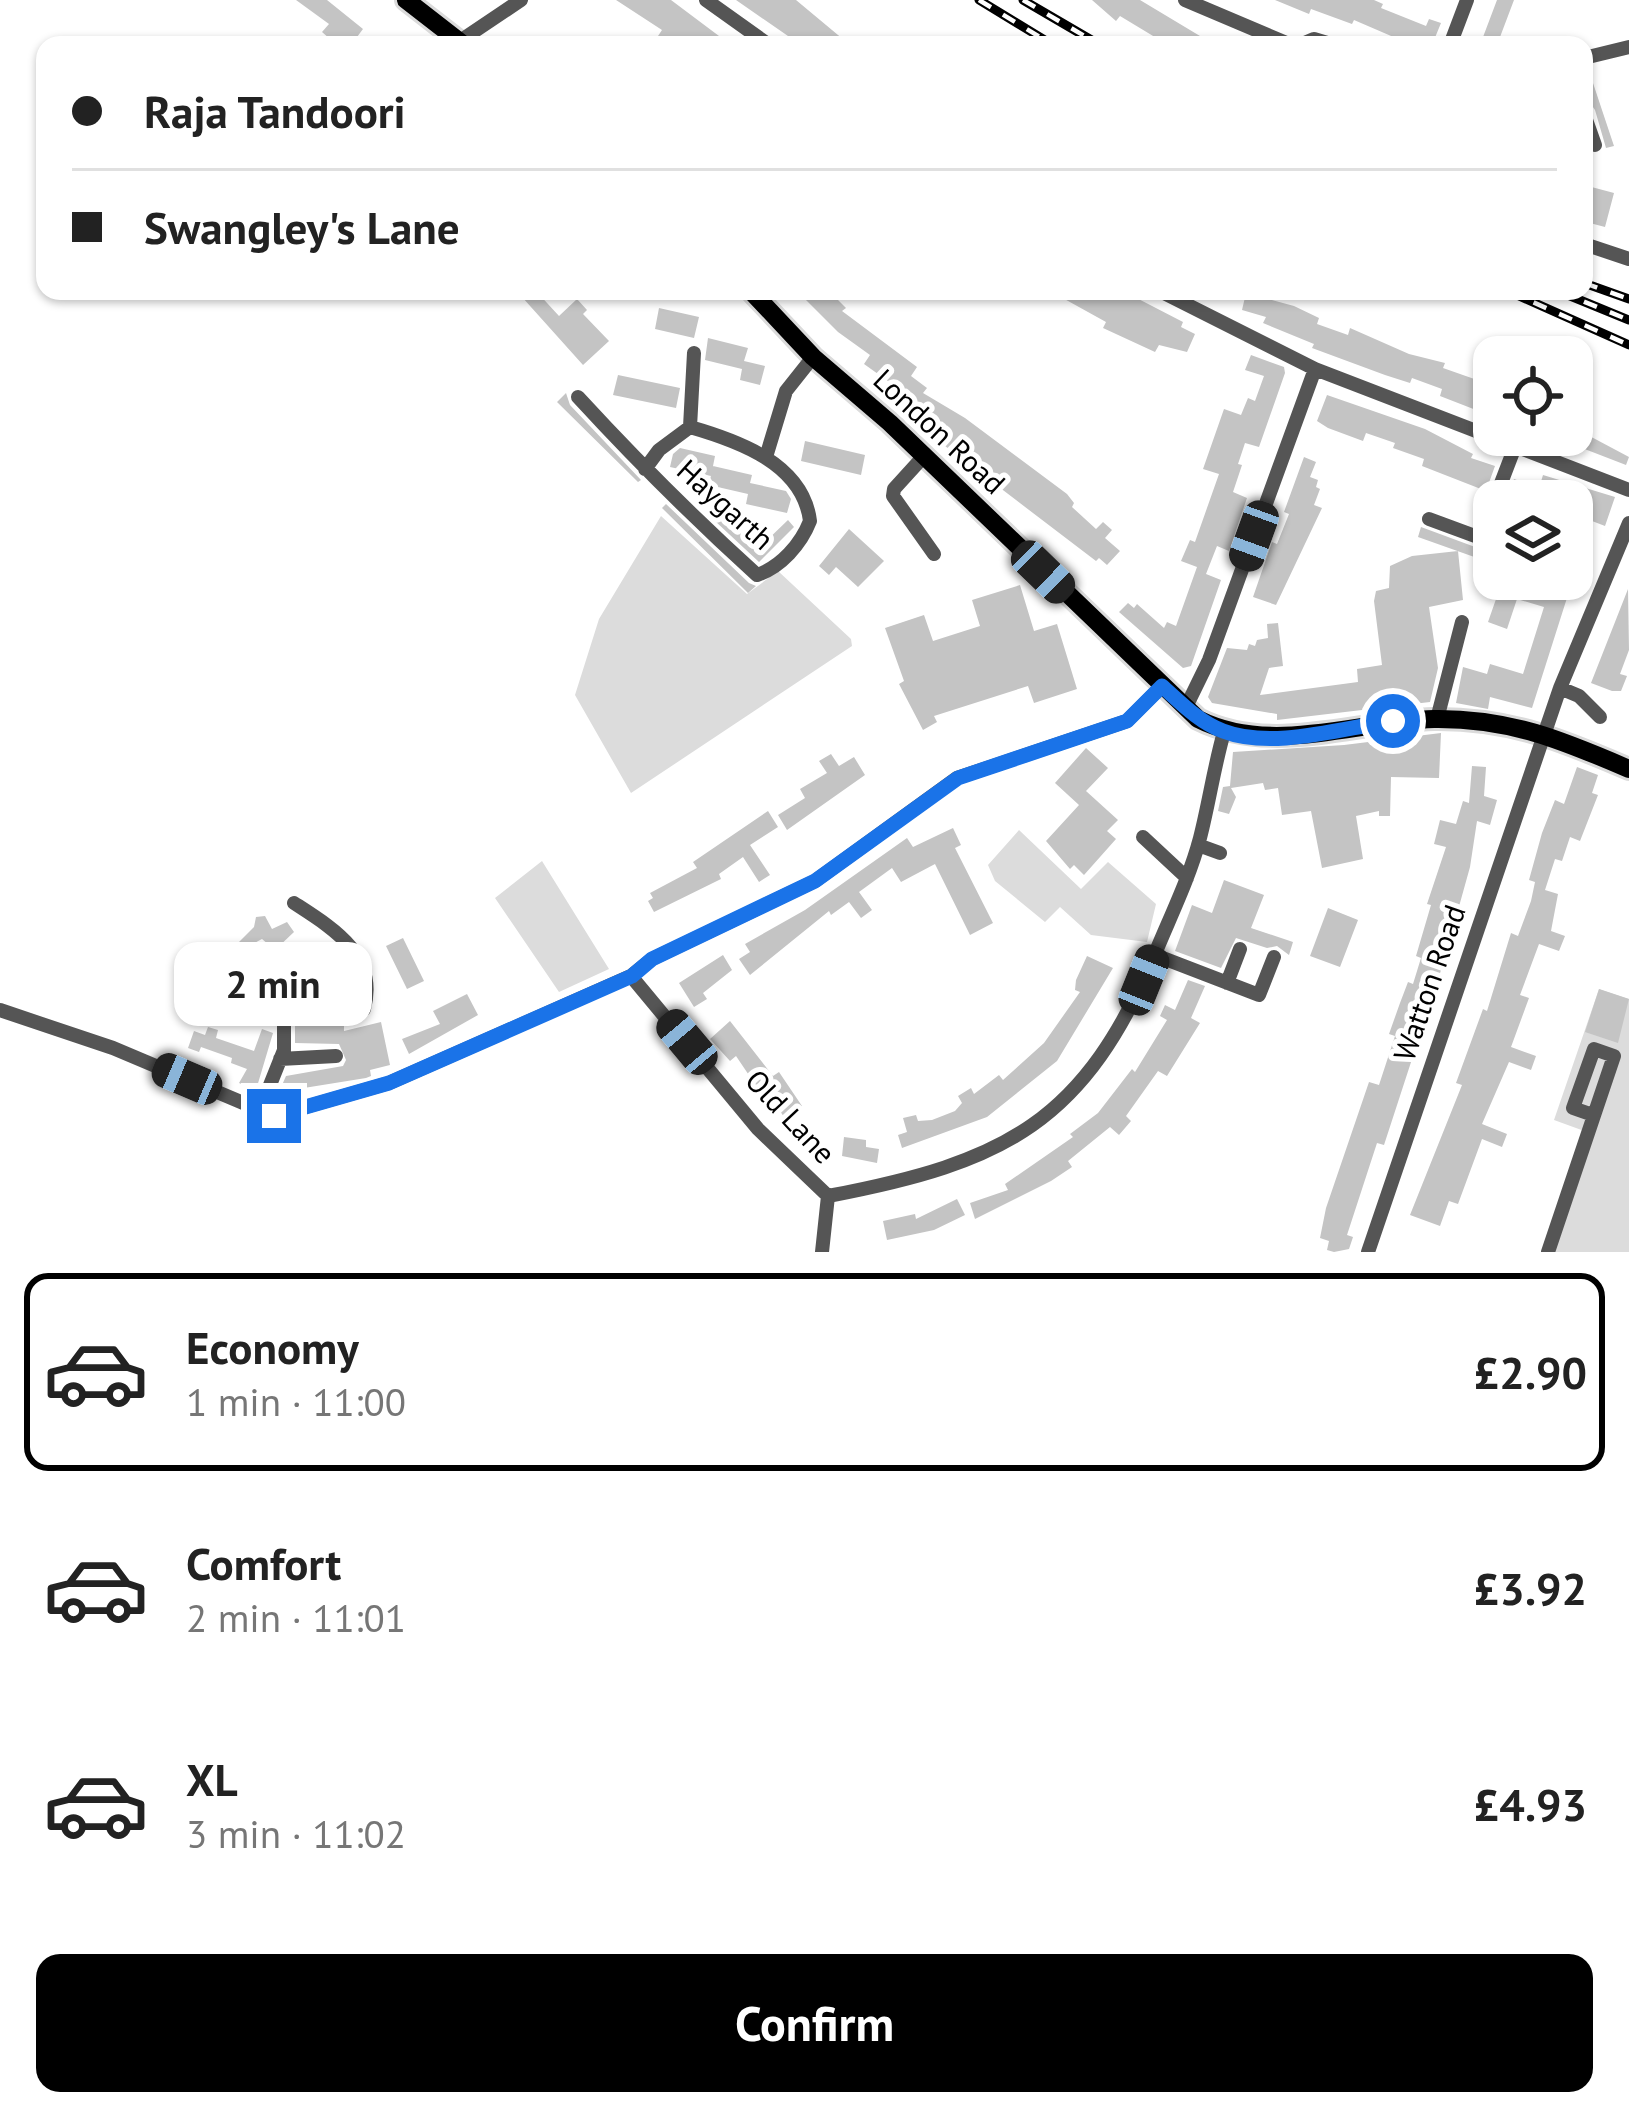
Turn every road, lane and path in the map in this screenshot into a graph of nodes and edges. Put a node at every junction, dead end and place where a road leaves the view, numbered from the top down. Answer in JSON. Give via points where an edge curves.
{"nodes":[{"id":1,"x":406,"y":0,"type":"edge"},
{"id":2,"x":521,"y":0,"type":"edge"},
{"id":3,"x":706,"y":0,"type":"edge"},
{"id":4,"x":1185,"y":0,"type":"edge"},
{"id":5,"x":1467,"y":0,"type":"edge"},
{"id":6,"x":434,"y":9,"type":"edge"},
{"id":7,"x":456,"y":36,"type":"edge"},
{"id":8,"x":472,"y":36,"type":"edge"},
{"id":9,"x":756,"y":36,"type":"edge"},
{"id":10,"x":1270,"y":36,"type":"edge"},
{"id":11,"x":1453,"y":36,"type":"edge"},
{"id":12,"x":1629,"y":47,"type":"edge"},
{"id":13,"x":1593,"y":56,"type":"edge"},
{"id":14,"x":1593,"y":139,"type":"edge"},
{"id":15,"x":1595,"y":145,"type":"dead end"},
{"id":16,"x":1593,"y":247,"type":"edge"},
{"id":17,"x":1629,"y":259,"type":"edge"},
{"id":18,"x":759,"y":300,"type":"edge"},
{"id":19,"x":1178,"y":300,"type":"edge"},
{"id":20,"x":694,"y":352,"type":"dead end"},
{"id":21,"x":813,"y":357,"type":"junction"},
{"id":22,"x":1315,"y":370,"type":"junction"},
{"id":23,"x":578,"y":397,"type":"dead end"},
{"id":24,"x":690,"y":427,"type":"junction"},
{"id":25,"x":1473,"y":428,"type":"edge"},
{"id":26,"x":1545,"y":456,"type":"edge"},
{"id":27,"x":924,"y":457,"type":"junction"},
{"id":28,"x":766,"y":458,"type":"junction"},
{"id":29,"x":645,"y":469,"type":"junction"},
{"id":30,"x":1629,"y":490,"type":"edge"},
{"id":31,"x":1430,"y":519,"type":"dead end"},
{"id":32,"x":1629,"y":523,"type":"edge"},
{"id":33,"x":1473,"y":536,"type":"edge"},
{"id":34,"x":934,"y":554,"type":"dead end"},
{"id":35,"x":1462,"y":622,"type":"dead end"},
{"id":36,"x":1162,"y":686,"type":"junction"},
{"id":37,"x":1560,"y":688,"type":"junction"},
{"id":38,"x":1186,"y":707,"type":"junction"},
{"id":39,"x":1600,"y":717,"type":"dead end"},
{"id":40,"x":1438,"y":719,"type":"junction"},
{"id":41,"x":1224,"y":732,"type":"junction"},
{"id":42,"x":1545,"y":732,"type":"junction"},
{"id":43,"x":1629,"y":769,"type":"edge"},
{"id":44,"x":1143,"y":837,"type":"dead end"},
{"id":45,"x":1198,"y":845,"type":"junction"},
{"id":46,"x":1220,"y":853,"type":"dead end"},
{"id":47,"x":1186,"y":878,"type":"junction"},
{"id":48,"x":294,"y":903,"type":"dead end"},
{"id":49,"x":1240,"y":949,"type":"dead end"},
{"id":50,"x":1155,"y":955,"type":"junction"},
{"id":51,"x":1274,"y":957,"type":"dead end"},
{"id":52,"x":632,"y":976,"type":"junction"},
{"id":53,"x":1228,"y":983,"type":"junction"},
{"id":54,"x":0,"y":1010,"type":"edge"},
{"id":55,"x":336,"y":1056,"type":"dead end"},
{"id":56,"x":280,"y":1059,"type":"junction"},
{"id":57,"x":260,"y":1110,"type":"junction"},
{"id":58,"x":1593,"y":1115,"type":"dead end"},
{"id":59,"x":828,"y":1196,"type":"junction"},
{"id":60,"x":1370,"y":1251,"type":"edge"},
{"id":61,"x":822,"y":1252,"type":"edge"},
{"id":62,"x":1549,"y":1252,"type":"edge"}],
"edges":[{"from":1,"to":6,"type":"main road"},
{"from":2,"to":8,"type":"street"},
{"from":3,"to":9,"type":"street"},
{"from":4,"to":10,"type":"street"},
{"from":5,"to":11,"type":"street"},
{"from":6,"to":7,"type":"main road"},
{"from":12,"to":13,"type":"street"},
{"from":14,"to":15,"type":"street"},
{"from":16,"to":17,"type":"street"},
{"from":18,"to":21,"type":"main road","name":"London Road"},
{"from":19,"to":22,"type":"street"},
{"from":20,"to":24,"type":"street"},
{"from":21,"to":27,"type":"main road","name":"London Road"},
{"from":21,"to":28,"type":"street","name":"Haygarth","via":[[785,391]]},
{"from":22,"to":25,"type":"street"},
{"from":22,"to":38,"type":"street"},
{"from":23,"to":29,"type":"street"},
{"from":24,"to":28,"type":"street","name":"Haygarth"},
{"from":24,"to":29,"type":"street","name":"Haygarth"},
{"from":26,"to":30,"type":"street"},
{"from":27,"to":34,"type":"street","via":[[893,496]]},
{"from":27,"to":36,"type":"main road","name":"London Road"},
{"from":28,"to":29,"type":"street","name":"Haygarth","via":[[796,484],[810,521],[773,570],[758,575]]},
{"from":31,"to":33,"type":"street"},
{"from":32,"to":37,"type":"street","name":"Watton Road"},
{"from":35,"to":40,"type":"street"},
{"from":36,"to":38,"type":"main road","name":"London Road"},
{"from":36,"to":52,"type":"street","via":[[1127,721],[958,778],[815,881]]},
{"from":37,"to":39,"type":"street"},
{"from":37,"to":42,"type":"street","name":"Watton Road"},
{"from":38,"to":41,"type":"main road","name":"London Road"},
{"from":40,"to":41,"type":"main road","via":[[1268,737]]},
{"from":40,"to":42,"type":"main road"},
{"from":41,"to":45,"type":"street"},
{"from":42,"to":43,"type":"main road"},
{"from":42,"to":60,"type":"street","name":"Watton Road"},
{"from":44,"to":47,"type":"street"},
{"from":45,"to":46,"type":"street"},
{"from":45,"to":47,"type":"street"},
{"from":47,"to":50,"type":"street"},
{"from":48,"to":56,"type":"street","via":[[357,951],[367,998],[364,1010],[284,1006]]},
{"from":49,"to":53,"type":"street"},
{"from":50,"to":53,"type":"street"},
{"from":50,"to":59,"type":"street","via":[[1113,1041],[1028,1128],[946,1170]]},
{"from":51,"to":53,"type":"street","via":[[1259,995]]},
{"from":52,"to":57,"type":"street","via":[[389,1083],[274,1116]]},
{"from":52,"to":59,"type":"street","name":"Old Lane","via":[[758,1129]]},
{"from":54,"to":57,"type":"street"},
{"from":55,"to":56,"type":"street"},
{"from":56,"to":57,"type":"street"},
{"from":58,"to":62,"type":"street"},
{"from":59,"to":61,"type":"street","name":"Old Lane"}]}
